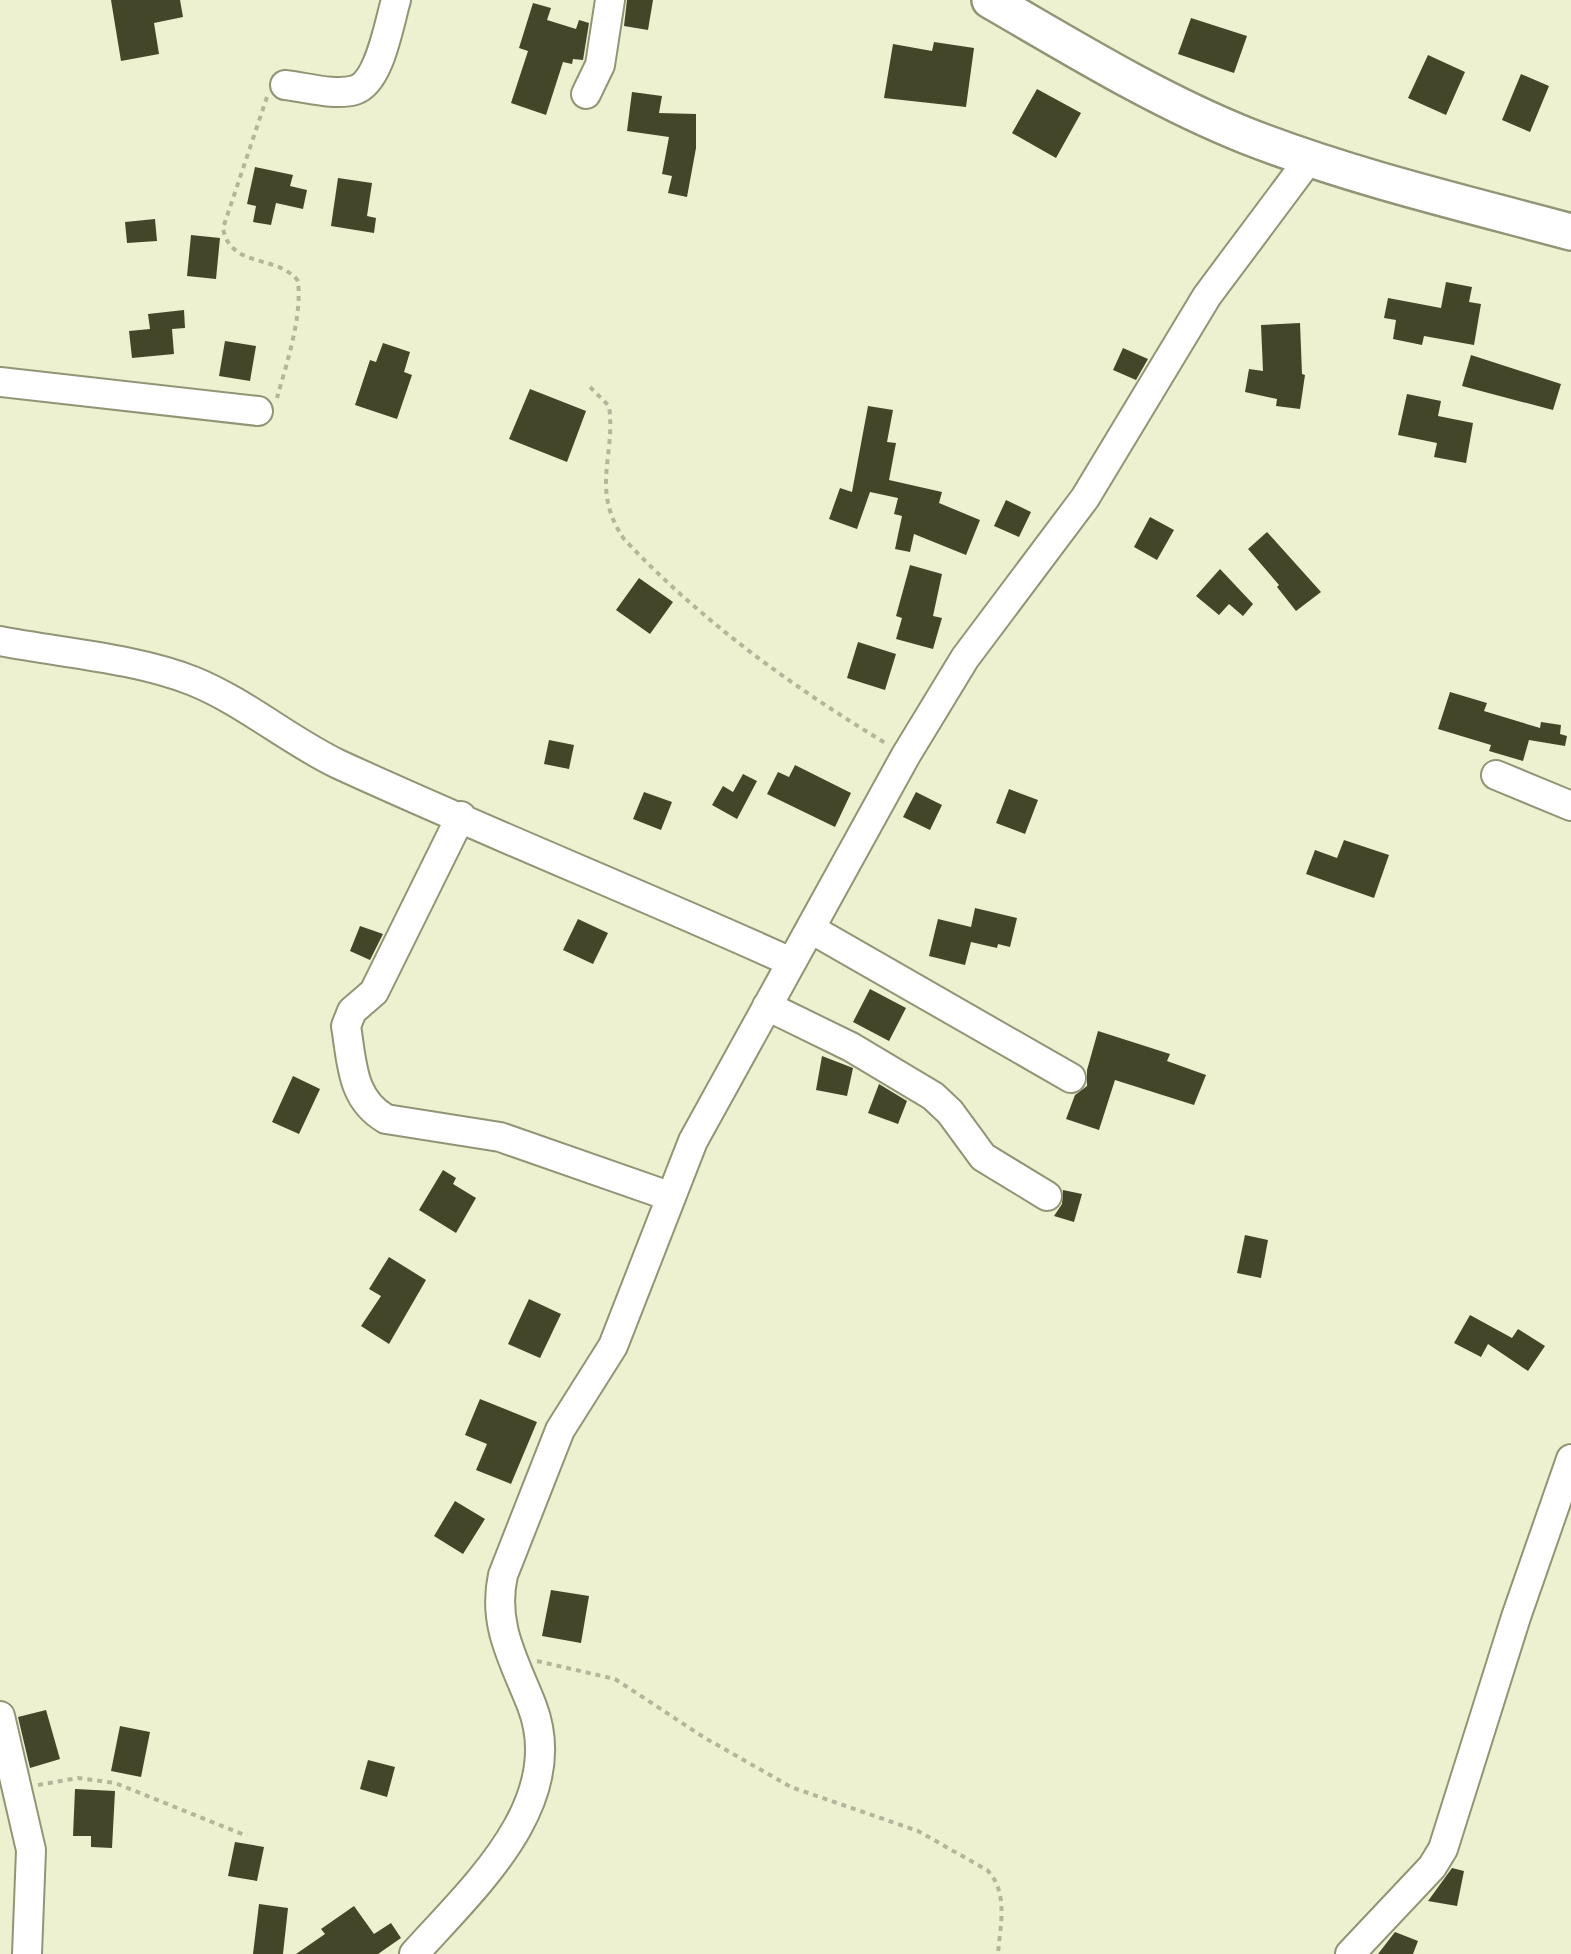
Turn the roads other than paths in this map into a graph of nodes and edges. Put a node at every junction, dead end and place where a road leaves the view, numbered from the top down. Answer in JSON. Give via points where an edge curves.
{"nodes":[{"id":1,"x":396,"y":0,"type":"edge"},
{"id":2,"x":610,"y":0,"type":"edge"},
{"id":3,"x":990,"y":0,"type":"edge"},
{"id":4,"x":285,"y":85,"type":"road end"},
{"id":5,"x":586,"y":94,"type":"dead end"},
{"id":6,"x":1310,"y":158,"type":"junction"},
{"id":7,"x":1571,"y":232,"type":"edge"},
{"id":8,"x":0,"y":382,"type":"edge"},
{"id":9,"x":258,"y":411,"type":"road end"},
{"id":10,"x":0,"y":641,"type":"edge"},
{"id":11,"x":1496,"y":775,"type":"dead end"},
{"id":12,"x":1571,"y":806,"type":"edge"},
{"id":13,"x":460,"y":816,"type":"junction"},
{"id":14,"x":812,"y":929,"type":"junction"},
{"id":15,"x":791,"y":962,"type":"junction"},
{"id":16,"x":767,"y":1006,"type":"junction"},
{"id":17,"x":1071,"y":1078,"type":"dead end"},
{"id":18,"x":669,"y":1196,"type":"junction"},
{"id":19,"x":1047,"y":1196,"type":"dead end"},
{"id":20,"x":1571,"y":1459,"type":"edge"},
{"id":21,"x":0,"y":1716,"type":"edge"},
{"id":22,"x":27,"y":1954,"type":"edge"},
{"id":23,"x":414,"y":1954,"type":"edge"},
{"id":24,"x":1350,"y":1954,"type":"edge"}],
"edges":[{"from":1,"to":4,"type":"street","via":[[382,50],[362,87],[350,92]]},
{"from":2,"to":5,"type":"street","via":[[600,65]]},
{"from":3,"to":6,"type":"main road","via":[[1186,108]]},
{"from":6,"to":7,"type":"main road"},
{"from":6,"to":14,"type":"street","via":[[1207,296],[1095,482],[965,658]]},
{"from":8,"to":9,"type":"street"},
{"from":10,"to":13,"type":"street","via":[[192,680],[335,762]]},
{"from":11,"to":12,"type":"street"},
{"from":13,"to":15,"type":"street"},
{"from":13,"to":18,"type":"street","via":[[374,992],[348,1017],[358,1091],[386,1119],[500,1137]]},
{"from":14,"to":15,"type":"street"},
{"from":14,"to":17,"type":"street"},
{"from":15,"to":16,"type":"street"},
{"from":16,"to":18,"type":"street"},
{"from":16,"to":19,"type":"street","via":[[918,1085],[950,1112],[983,1156]]},
{"from":18,"to":23,"type":"street","via":[[614,1346],[560,1430],[503,1575],[499,1613],[508,1654],[538,1728],[532,1791],[511,1839]]},
{"from":20,"to":24,"type":"street","via":[[1443,1849]]},
{"from":21,"to":22,"type":"street","via":[[31,1850]]}]}
